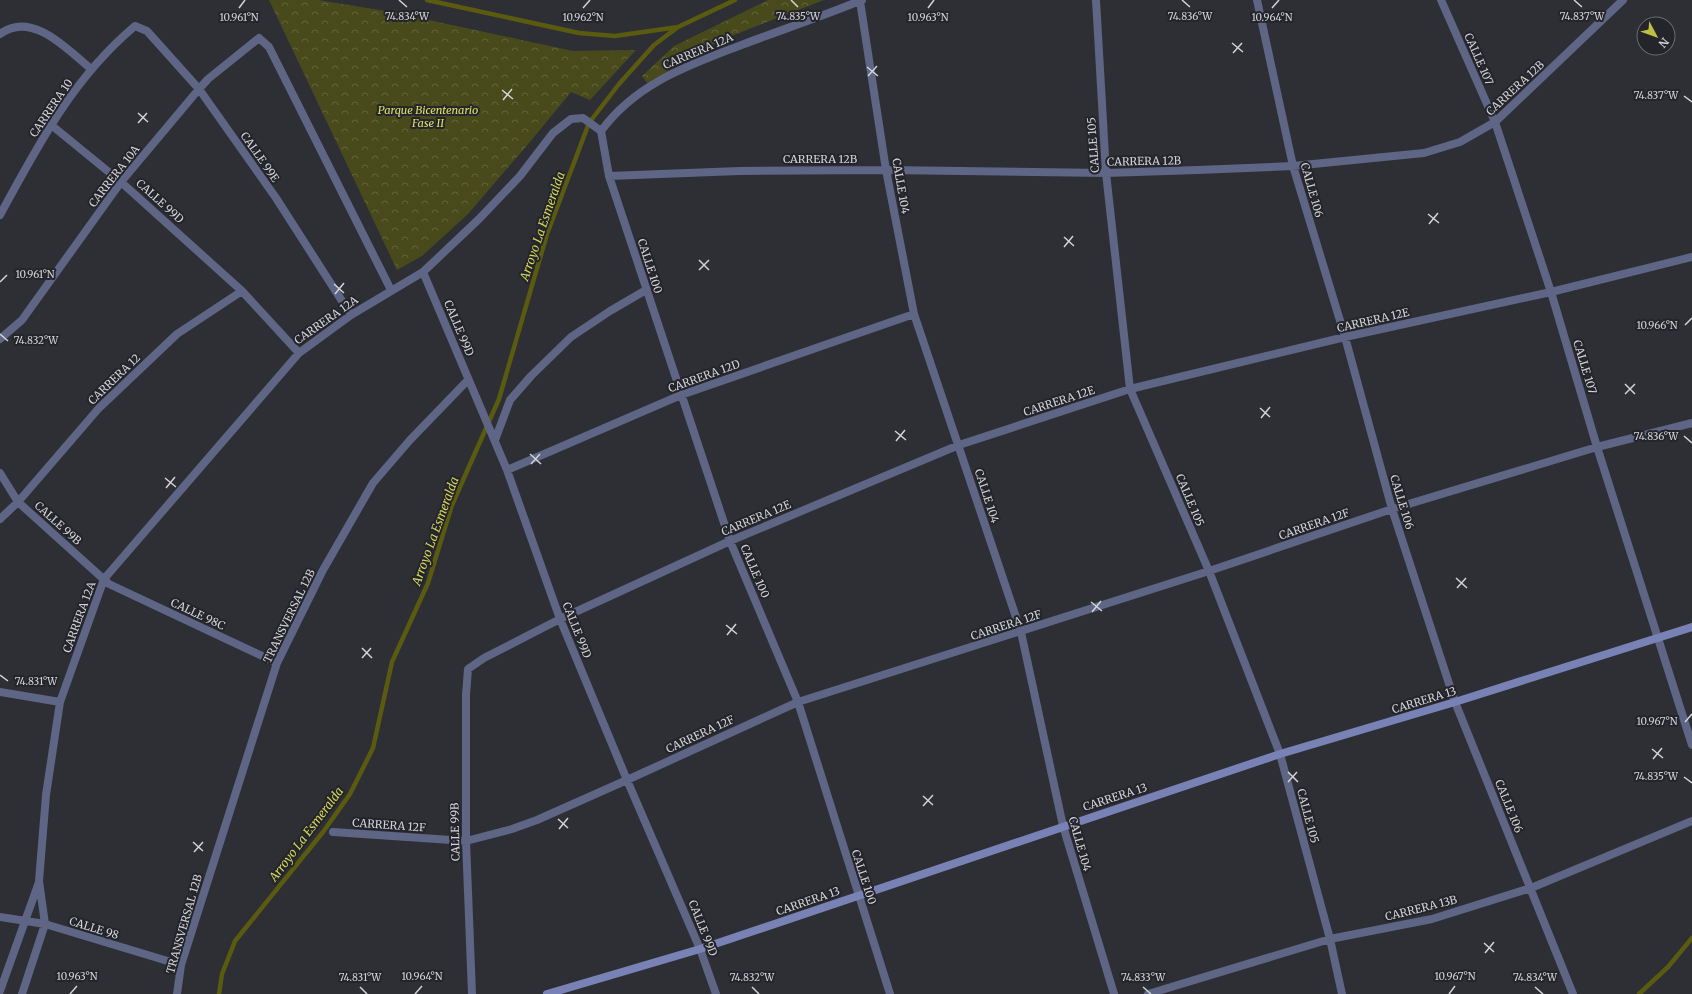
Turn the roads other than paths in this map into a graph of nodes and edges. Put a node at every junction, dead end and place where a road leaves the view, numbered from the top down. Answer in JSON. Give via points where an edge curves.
{"nodes":[{"id":1,"x":861,"y":0,"type":"edge"},
{"id":2,"x":1096,"y":0,"type":"edge"},
{"id":3,"x":1257,"y":0,"type":"edge"},
{"id":4,"x":1441,"y":0,"type":"edge"},
{"id":5,"x":1623,"y":0,"type":"edge"},
{"id":6,"x":135,"y":26,"type":"joint"},
{"id":7,"x":0,"y":34,"type":"edge"},
{"id":8,"x":92,"y":69,"type":"junction"},
{"id":9,"x":199,"y":90,"type":"junction"},
{"id":10,"x":1495,"y":122,"type":"junction"},
{"id":11,"x":50,"y":124,"type":"junction"},
{"id":12,"x":601,"y":131,"type":"junction"},
{"id":13,"x":1293,"y":166,"type":"junction"},
{"id":14,"x":886,"y":170,"type":"junction"},
{"id":15,"x":1106,"y":173,"type":"junction"},
{"id":16,"x":610,"y":176,"type":"junction"},
{"id":17,"x":121,"y":182,"type":"junction"},
{"id":18,"x":0,"y":214,"type":"edge"},
{"id":19,"x":1692,"y":257,"type":"edge"},
{"id":20,"x":423,"y":272,"type":"junction"},
{"id":21,"x":391,"y":290,"type":"junction"},
{"id":22,"x":646,"y":290,"type":"junction"},
{"id":23,"x":242,"y":291,"type":"junction"},
{"id":24,"x":1551,"y":292,"type":"junction"},
{"id":25,"x":914,"y":314,"type":"junction"},
{"id":26,"x":351,"y":315,"type":"junction"},
{"id":27,"x":1345,"y":338,"type":"junction"},
{"id":28,"x":0,"y":339,"type":"edge"},
{"id":29,"x":299,"y":352,"type":"junction"},
{"id":30,"x":468,"y":380,"type":"junction"},
{"id":31,"x":1130,"y":389,"type":"junction"},
{"id":32,"x":681,"y":395,"type":"junction"},
{"id":33,"x":1692,"y":423,"type":"edge"},
{"id":34,"x":493,"y":437,"type":"junction"},
{"id":35,"x":959,"y":445,"type":"junction"},
{"id":36,"x":1597,"y":447,"type":"junction"},
{"id":37,"x":507,"y":470,"type":"junction"},
{"id":38,"x":0,"y":473,"type":"edge"},
{"id":39,"x":18,"y":502,"type":"junction"},
{"id":40,"x":1392,"y":509,"type":"junction"},
{"id":41,"x":0,"y":519,"type":"edge"},
{"id":42,"x":730,"y":541,"type":"junction"},
{"id":43,"x":1209,"y":571,"type":"junction"},
{"id":44,"x":107,"y":582,"type":"junction"},
{"id":45,"x":560,"y":619,"type":"junction"},
{"id":46,"x":1692,"y":627,"type":"edge"},
{"id":47,"x":1021,"y":632,"type":"junction"},
{"id":48,"x":1658,"y":638,"type":"junction"},
{"id":49,"x":277,"y":663,"type":"junction"},
{"id":50,"x":468,"y":669,"type":"joint"},
{"id":51,"x":0,"y":692,"type":"edge"},
{"id":52,"x":60,"y":702,"type":"junction"},
{"id":53,"x":798,"y":702,"type":"junction"},
{"id":54,"x":1455,"y":702,"type":"junction"},
{"id":55,"x":1692,"y":745,"type":"edge"},
{"id":56,"x":1280,"y":754,"type":"junction"},
{"id":57,"x":627,"y":780,"type":"junction"},
{"id":58,"x":1692,"y":821,"type":"edge"},
{"id":59,"x":1063,"y":826,"type":"junction"},
{"id":60,"x":333,"y":832,"type":"dead end"},
{"id":61,"x":466,"y":841,"type":"junction"},
{"id":62,"x":39,"y":881,"type":"junction"},
{"id":63,"x":1531,"y":888,"type":"junction"},
{"id":64,"x":858,"y":895,"type":"junction"},
{"id":65,"x":0,"y":916,"type":"edge"},
{"id":66,"x":24,"y":920,"type":"junction"},
{"id":67,"x":45,"y":924,"type":"junction"},
{"id":68,"x":1330,"y":939,"type":"junction"},
{"id":69,"x":700,"y":949,"type":"junction"},
{"id":70,"x":181,"y":965,"type":"junction"},
{"id":71,"x":0,"y":991,"type":"edge"},
{"id":72,"x":22,"y":994,"type":"edge"},
{"id":73,"x":177,"y":994,"type":"edge"},
{"id":74,"x":472,"y":994,"type":"edge"},
{"id":75,"x":547,"y":994,"type":"edge"},
{"id":76,"x":716,"y":994,"type":"edge"},
{"id":77,"x":890,"y":994,"type":"edge"},
{"id":78,"x":1114,"y":994,"type":"edge"},
{"id":79,"x":1148,"y":994,"type":"edge"},
{"id":80,"x":1342,"y":994,"type":"edge"},
{"id":81,"x":1573,"y":994,"type":"edge"}],
"edges":[{"from":1,"to":12,"type":"street","name":"CARRERA 12A","via":[[686,66],[631,98]]},
{"from":1,"to":14,"type":"street","name":"CALLE 104"},
{"from":2,"to":15,"type":"street","name":"CALLE 105"},
{"from":3,"to":13,"type":"street","name":"CALLE 106"},
{"from":4,"to":10,"type":"street","name":"CALLE 107"},
{"from":5,"to":10,"type":"street","name":"CARRERA 12B"},
{"from":6,"to":8,"type":"street","name":"CARRERA 10","via":[[114,43]]},
{"from":6,"to":9,"type":"street","name":"CALLE 99E","via":[[147,31]]},
{"from":7,"to":8,"type":"street","via":[[22,26],[39,30]]},
{"from":8,"to":11,"type":"street","name":"CARRERA 10"},
{"from":9,"to":17,"type":"street","name":"CARRERA 10A"},
{"from":9,"to":21,"type":"street","name":"CARRERA 10A","via":[[208,79],[259,38],[269,46]]},
{"from":9,"to":26,"type":"street","name":"CALLE 99E","via":[[276,198]]},
{"from":10,"to":13,"type":"street","name":"CARRERA 12B","via":[[1460,142],[1424,153]]},
{"from":10,"to":24,"type":"street","name":"CALLE 107"},
{"from":11,"to":17,"type":"street","name":"CALLE 99D"},
{"from":11,"to":18,"type":"street","name":"CARRERA 10"},
{"from":12,"to":16,"type":"street","name":"CALLE 100"},
{"from":12,"to":20,"type":"street","name":"CARRERA 12A","via":[[583,118],[571,119],[553,133],[520,176]]},
{"from":13,"to":15,"type":"street","name":"CARRERA 12B"},
{"from":13,"to":27,"type":"street","name":"CALLE 106"},
{"from":14,"to":15,"type":"street","name":"CARRERA 12B"},
{"from":14,"to":16,"type":"street","name":"CARRERA 12B","via":[[739,171]]},
{"from":14,"to":25,"type":"street","name":"CALLE 104"},
{"from":15,"to":31,"type":"street","name":"CALLE 105"},
{"from":16,"to":22,"type":"street","name":"CALLE 100"},
{"from":17,"to":23,"type":"street","name":"CALLE 99D"},
{"from":17,"to":28,"type":"street","name":"CARRERA 10A","via":[[22,320]]},
{"from":19,"to":24,"type":"street","name":"CARRERA 12E"},
{"from":20,"to":21,"type":"street","name":"CARRERA 12A"},
{"from":20,"to":30,"type":"street","name":"CALLE 99D"},
{"from":21,"to":26,"type":"street","name":"CARRERA 12A"},
{"from":22,"to":32,"type":"street","name":"CALLE 100"},
{"from":22,"to":34,"type":"street","via":[[571,337],[510,400]]},
{"from":23,"to":29,"type":"street","name":"CALLE 99D"},
{"from":23,"to":39,"type":"street","name":"CARRERA 12","via":[[177,334],[99,408]]},
{"from":24,"to":27,"type":"street","name":"CARRERA 12E"},
{"from":24,"to":36,"type":"street","name":"CALLE 107"},
{"from":25,"to":32,"type":"street","name":"CARRERA 12D"},
{"from":25,"to":35,"type":"street","name":"CALLE 104"},
{"from":26,"to":29,"type":"street","name":"CARRERA 12A"},
{"from":27,"to":31,"type":"street","name":"CARRERA 12E"},
{"from":27,"to":40,"type":"street","name":"CALLE 106"},
{"from":29,"to":44,"type":"street","name":"CARRERA 12A"},
{"from":30,"to":34,"type":"street","name":"CALLE 99D"},
{"from":30,"to":49,"type":"street","name":"TRANSVERSAL 12B","via":[[373,483],[323,570]]},
{"from":31,"to":35,"type":"street","name":"CARRERA 12E"},
{"from":31,"to":43,"type":"street","name":"CALLE 105"},
{"from":32,"to":37,"type":"street","name":"CARRERA 12D"},
{"from":32,"to":42,"type":"street","name":"CALLE 100"},
{"from":33,"to":36,"type":"street","name":"CARRERA 12F"},
{"from":34,"to":37,"type":"street","name":"CALLE 99D"},
{"from":35,"to":42,"type":"street","name":"CARRERA 12E"},
{"from":35,"to":47,"type":"street","name":"CALLE 104"},
{"from":36,"to":40,"type":"street","name":"CARRERA 12F"},
{"from":36,"to":48,"type":"street","name":"CALLE 107"},
{"from":37,"to":45,"type":"street","name":"CALLE 99D"},
{"from":38,"to":39,"type":"street","name":"CALLE 99B"},
{"from":39,"to":41,"type":"street","name":"CARRERA 12"},
{"from":39,"to":44,"type":"street","name":"CALLE 99B"},
{"from":40,"to":43,"type":"street","name":"CARRERA 12F"},
{"from":40,"to":54,"type":"street","name":"CALLE 106"},
{"from":42,"to":45,"type":"street","name":"CARRERA 12E"},
{"from":42,"to":53,"type":"street","name":"CALLE 100"},
{"from":43,"to":47,"type":"street","name":"CARRERA 12F"},
{"from":43,"to":56,"type":"street","name":"CALLE 105"},
{"from":44,"to":49,"type":"street","name":"CALLE 98C"},
{"from":44,"to":52,"type":"street","name":"CARRERA 12A"},
{"from":45,"to":50,"type":"street","name":"CARRERA 12E","via":[[484,658]]},
{"from":45,"to":57,"type":"street","name":"CALLE 99D"},
{"from":46,"to":48,"type":"street","name":"CARRERA 13"},
{"from":47,"to":53,"type":"street","name":"CARRERA 12F"},
{"from":47,"to":59,"type":"street","name":"CALLE 104"},
{"from":48,"to":54,"type":"street","name":"CARRERA 13"},
{"from":48,"to":55,"type":"street","name":"CALLE 107"},
{"from":49,"to":70,"type":"street","name":"TRANSVERSAL 12B"},
{"from":50,"to":61,"type":"street","name":"CALLE 99B"},
{"from":51,"to":52,"type":"street"},
{"from":52,"to":62,"type":"street","name":"CARRERA 12A","via":[[46,795]]},
{"from":53,"to":57,"type":"street","name":"CARRERA 12F"},
{"from":53,"to":64,"type":"street","name":"CALLE 100"},
{"from":54,"to":56,"type":"street","name":"CARRERA 13"},
{"from":54,"to":63,"type":"street","name":"CALLE 106"},
{"from":56,"to":59,"type":"street","name":"CARRERA 13"},
{"from":56,"to":68,"type":"street","name":"CALLE 105"},
{"from":57,"to":61,"type":"street","name":"CARRERA 12F","via":[[537,820]]},
{"from":57,"to":69,"type":"street","name":"CALLE 99D"},
{"from":58,"to":63,"type":"street","name":"CARRERA 13B"},
{"from":59,"to":64,"type":"street","name":"CARRERA 13"},
{"from":59,"to":78,"type":"street","name":"CALLE 104"},
{"from":60,"to":61,"type":"street","name":"CARRERA 12F"},
{"from":61,"to":74,"type":"street","name":"CALLE 99B"},
{"from":62,"to":66,"type":"street","name":"CARRERA 12A"},
{"from":62,"to":67,"type":"street","name":"CARRERA 12A"},
{"from":63,"to":68,"type":"street","name":"CARRERA 13B","via":[[1432,919]]},
{"from":63,"to":81,"type":"street","name":"CALLE 106"},
{"from":64,"to":69,"type":"street","name":"CARRERA 13"},
{"from":64,"to":77,"type":"street","name":"CALLE 100"},
{"from":65,"to":66,"type":"street","name":"CALLE 98"},
{"from":66,"to":67,"type":"street","name":"CALLE 98"},
{"from":66,"to":71,"type":"street","name":"CARRERA 12A"},
{"from":67,"to":70,"type":"street","name":"CALLE 98"},
{"from":67,"to":72,"type":"street","name":"CARRERA 12A"},
{"from":68,"to":79,"type":"street","name":"CARRERA 13B"},
{"from":68,"to":80,"type":"street","name":"CALLE 105"},
{"from":69,"to":75,"type":"street","name":"CARRERA 13"},
{"from":69,"to":76,"type":"street","name":"CALLE 99D"},
{"from":70,"to":73,"type":"street","name":"TRANSVERSAL 12B"}]}
